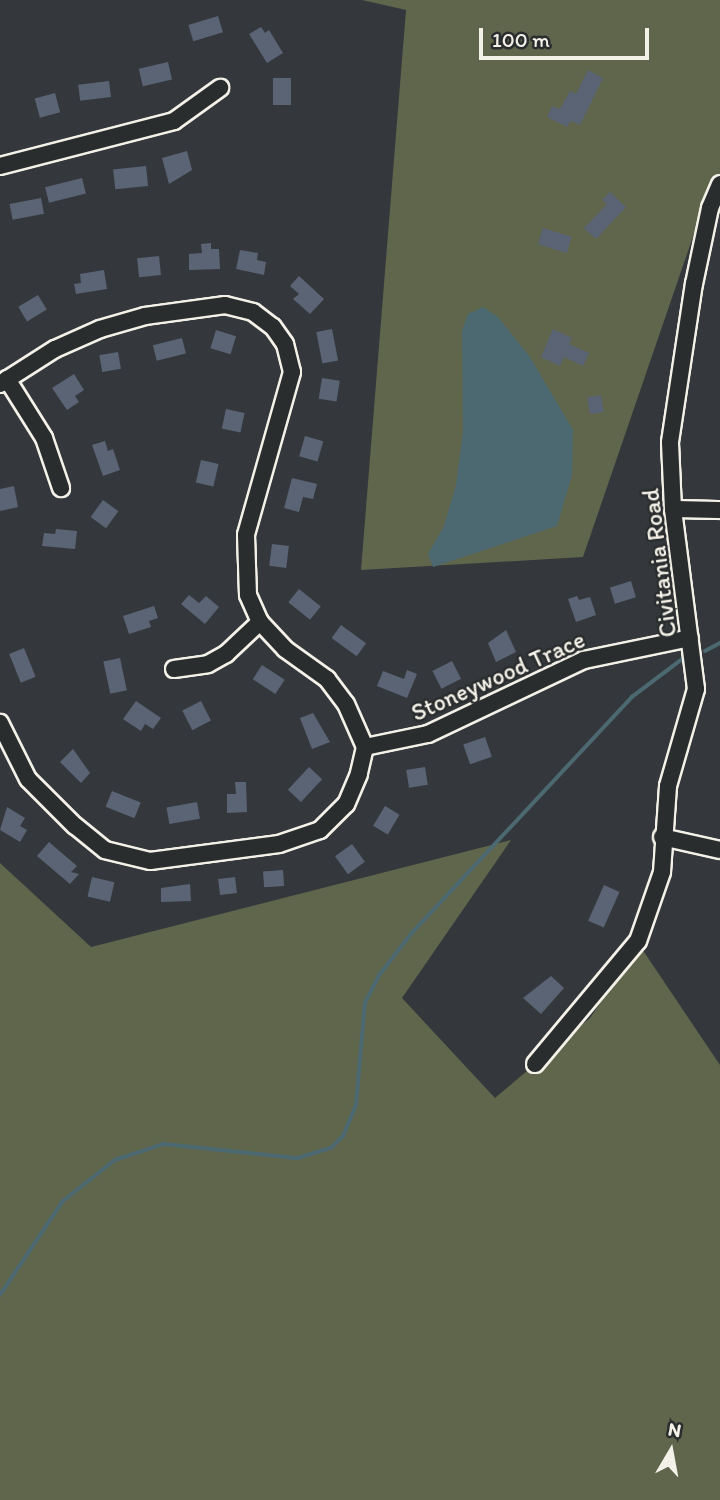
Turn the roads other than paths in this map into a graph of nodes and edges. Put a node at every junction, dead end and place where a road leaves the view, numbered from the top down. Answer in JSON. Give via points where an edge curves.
{"nodes":[{"id":1,"x":220,"y":88,"type":"dead end"},
{"id":2,"x":0,"y":166,"type":"edge"},
{"id":3,"x":720,"y":184,"type":"edge"},
{"id":4,"x":712,"y":238,"type":"edge"},
{"id":5,"x":4,"y":382,"type":"edge"},
{"id":6,"x":61,"y":488,"type":"dead end"},
{"id":7,"x":673,"y":509,"type":"junction"},
{"id":8,"x":720,"y":510,"type":"edge"},
{"id":9,"x":260,"y":621,"type":"junction"},
{"id":10,"x":690,"y":638,"type":"junction"},
{"id":11,"x":174,"y":669,"type":"dead end"},
{"id":12,"x":0,"y":723,"type":"edge"},
{"id":13,"x":365,"y":747,"type":"junction"},
{"id":14,"x":662,"y":837,"type":"junction"},
{"id":15,"x":720,"y":849,"type":"edge"},
{"id":16,"x":535,"y":1064,"type":"dead end"}],
"edges":[{"from":1,"to":2,"type":"street","via":[[174,121]]},
{"from":3,"to":4,"type":"street","name":"Civitania Road"},
{"from":4,"to":7,"type":"street","name":"Civitania Road","via":[[670,442]]},
{"from":5,"to":6,"type":"street","via":[[44,438]]},
{"from":5,"to":9,"type":"street","via":[[100,329],[145,316],[225,306],[253,312],[273,327],[285,344],[292,372],[246,536],[248,595]]},
{"from":7,"to":8,"type":"street"},
{"from":7,"to":10,"type":"street","name":"Civitania Road"},
{"from":9,"to":11,"type":"street","via":[[217,659]]},
{"from":9,"to":13,"type":"street","via":[[285,649],[327,679],[346,704]]},
{"from":10,"to":13,"type":"street","name":"Stoneywood Trace","via":[[584,660],[428,734]]},
{"from":10,"to":14,"type":"street","name":"Civitania Road","via":[[694,704],[668,786]]},
{"from":12,"to":13,"type":"street","via":[[28,779],[75,826],[118,856],[150,861],[279,844],[320,830],[346,804]]},
{"from":14,"to":15,"type":"street"},
{"from":14,"to":16,"type":"street","name":"Civitania Road","via":[[662,872],[638,941]]}]}
